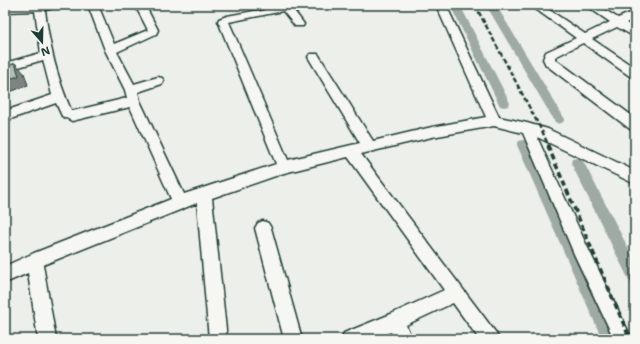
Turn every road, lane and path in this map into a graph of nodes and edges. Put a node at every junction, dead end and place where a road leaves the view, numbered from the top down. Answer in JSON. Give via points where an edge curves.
{"nodes":[{"id":1,"x":55,"y":5,"type":"edge"},
{"id":2,"x":93,"y":5,"type":"edge"},
{"id":3,"x":140,"y":5,"type":"edge"},
{"id":4,"x":441,"y":5,"type":"edge"},
{"id":5,"x":535,"y":5,"type":"edge"},
{"id":6,"x":590,"y":5,"type":"edge"},
{"id":7,"x":40,"y":6,"type":"edge"},
{"id":8,"x":5,"y":9,"type":"edge"},
{"id":9,"x":635,"y":14,"type":"edge"},
{"id":10,"x":618,"y":23,"type":"junction"},
{"id":11,"x":298,"y":24,"type":"dead end"},
{"id":12,"x":635,"y":33,"type":"edge"},
{"id":13,"x":585,"y":40,"type":"junction"},
{"id":14,"x":111,"y":50,"type":"junction"},
{"id":15,"x":48,"y":55,"type":"junction"},
{"id":16,"x":314,"y":57,"type":"dead end"},
{"id":17,"x":5,"y":67,"type":"edge"},
{"id":18,"x":635,"y":74,"type":"edge"},
{"id":19,"x":158,"y":81,"type":"dead end"},
{"id":20,"x":132,"y":95,"type":"junction"},
{"id":21,"x":59,"y":97,"type":"junction"},
{"id":22,"x":5,"y":116,"type":"edge"},
{"id":23,"x":494,"y":121,"type":"junction"},
{"id":24,"x":635,"y":125,"type":"edge"},
{"id":25,"x":527,"y":128,"type":"junction"},
{"id":26,"x":369,"y":146,"type":"junction"},
{"id":27,"x":351,"y":151,"type":"junction"},
{"id":28,"x":284,"y":167,"type":"junction"},
{"id":29,"x":635,"y":178,"type":"edge"},
{"id":30,"x":204,"y":195,"type":"junction"},
{"id":31,"x":180,"y":202,"type":"junction"},
{"id":32,"x":263,"y":228,"type":"dead end"},
{"id":33,"x":34,"y":262,"type":"junction"},
{"id":34,"x":5,"y":275,"type":"edge"},
{"id":35,"x":456,"y":293,"type":"junction"},
{"id":36,"x":396,"y":321,"type":"junction"},
{"id":37,"x":47,"y":339,"type":"edge"},
{"id":38,"x":218,"y":339,"type":"edge"},
{"id":39,"x":293,"y":339,"type":"edge"},
{"id":40,"x":350,"y":339,"type":"edge"},
{"id":41,"x":404,"y":339,"type":"edge"},
{"id":42,"x":490,"y":339,"type":"edge"},
{"id":43,"x":623,"y":339,"type":"edge"}],
"edges":[{"from":1,"to":7,"type":"street"},
{"from":2,"to":14,"type":"street"},
{"from":3,"to":14,"type":"street","via":[[152,32]]},
{"from":4,"to":23,"type":"street"},
{"from":5,"to":13,"type":"street"},
{"from":6,"to":10,"type":"street"},
{"from":7,"to":8,"type":"street"},
{"from":7,"to":15,"type":"street"},
{"from":9,"to":10,"type":"street"},
{"from":10,"to":12,"type":"street"},
{"from":10,"to":13,"type":"street"},
{"from":11,"to":28,"type":"street","via":[[285,8],[223,21]]},
{"from":13,"to":18,"type":"street"},
{"from":13,"to":24,"type":"street","via":[[550,55],[550,62]]},
{"from":14,"to":20,"type":"street"},
{"from":15,"to":17,"type":"street"},
{"from":15,"to":21,"type":"street"},
{"from":16,"to":26,"type":"street"},
{"from":19,"to":20,"type":"street"},
{"from":20,"to":21,"type":"street","via":[[72,116],[66,113]]},
{"from":20,"to":31,"type":"street"},
{"from":21,"to":22,"type":"street"},
{"from":23,"to":25,"type":"street"},
{"from":23,"to":26,"type":"street"},
{"from":25,"to":29,"type":"street","via":[[543,133]]},
{"from":25,"to":43,"type":"street"},
{"from":26,"to":27,"type":"street"},
{"from":27,"to":28,"type":"street"},
{"from":27,"to":35,"type":"street"},
{"from":28,"to":30,"type":"street"},
{"from":30,"to":31,"type":"street"},
{"from":30,"to":38,"type":"street"},
{"from":31,"to":33,"type":"street"},
{"from":32,"to":39,"type":"street"},
{"from":33,"to":34,"type":"street"},
{"from":33,"to":37,"type":"street"},
{"from":35,"to":36,"type":"street"},
{"from":35,"to":42,"type":"street"},
{"from":36,"to":40,"type":"street"},
{"from":36,"to":41,"type":"street"}]}
